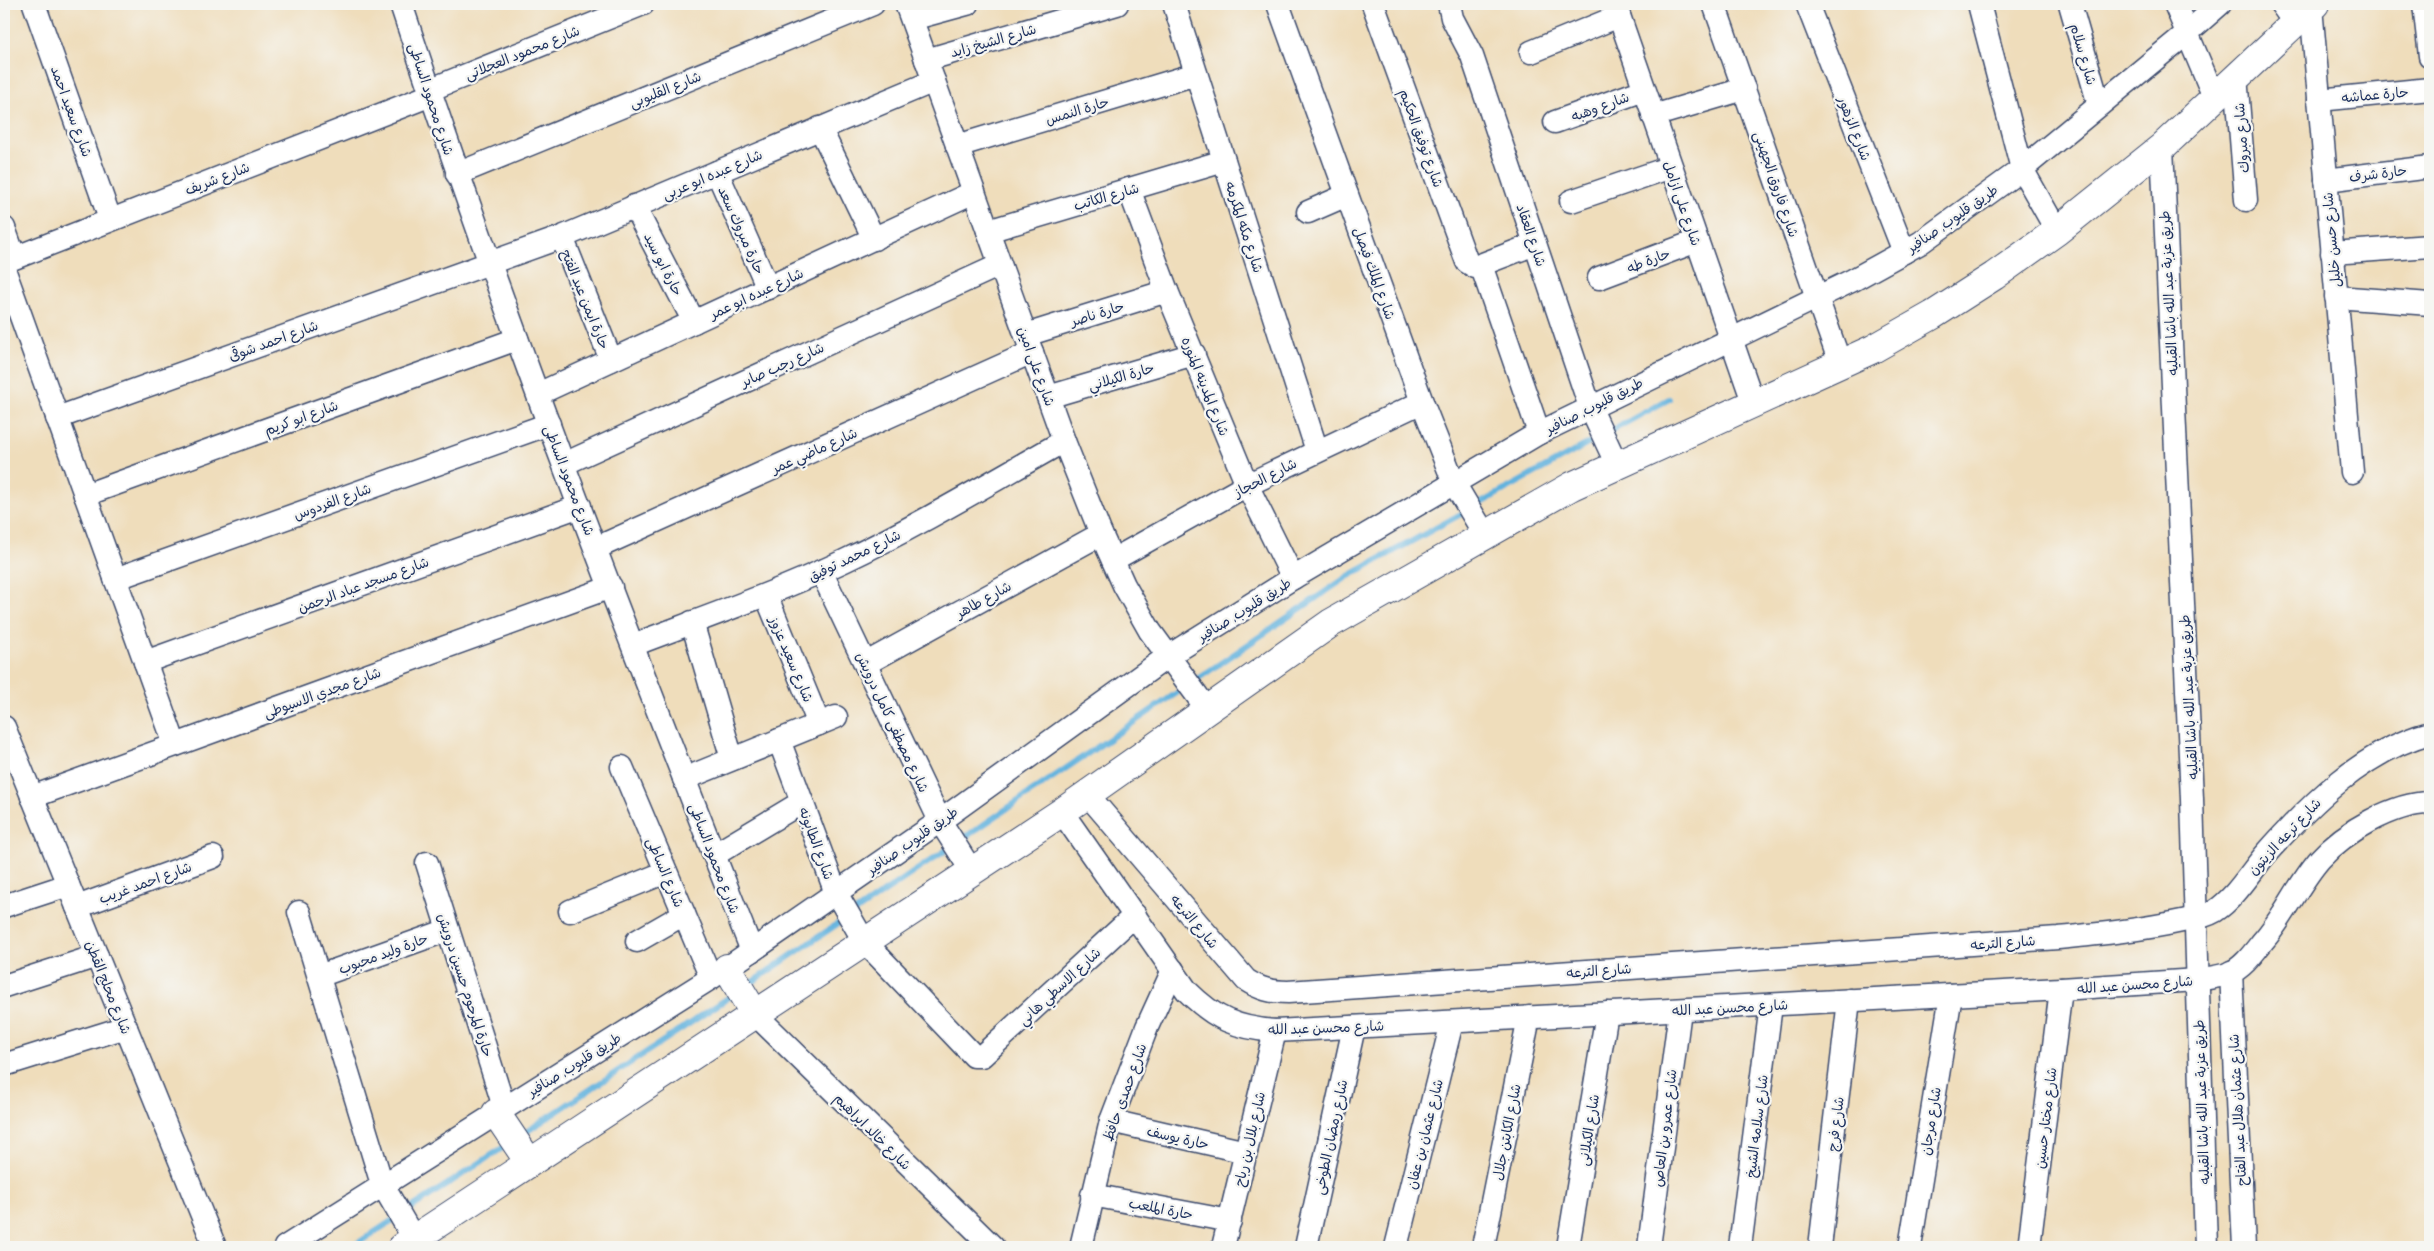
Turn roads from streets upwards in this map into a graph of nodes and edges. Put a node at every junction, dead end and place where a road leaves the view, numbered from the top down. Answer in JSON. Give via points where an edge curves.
{"nodes":[{"id":1,"x":34,"y":4,"type":"edge"},
{"id":2,"x":401,"y":4,"type":"edge"},
{"id":3,"x":643,"y":4,"type":"edge"},
{"id":4,"x":873,"y":4,"type":"edge"},
{"id":5,"x":966,"y":4,"type":"edge"},
{"id":6,"x":1117,"y":4,"type":"edge"},
{"id":7,"x":1174,"y":4,"type":"edge"},
{"id":8,"x":1278,"y":4,"type":"edge"},
{"id":9,"x":1373,"y":4,"type":"edge"},
{"id":10,"x":1449,"y":4,"type":"edge"},
{"id":11,"x":1714,"y":4,"type":"edge"},
{"id":12,"x":1806,"y":4,"type":"edge"},
{"id":13,"x":1979,"y":4,"type":"edge"},
{"id":14,"x":2070,"y":4,"type":"edge"},
{"id":15,"x":2175,"y":4,"type":"edge"},
{"id":16,"x":2220,"y":4,"type":"edge"},
{"id":17,"x":2424,"y":4,"type":"edge"},
{"id":18,"x":2300,"y":9,"type":"edge"},
{"id":19,"x":1617,"y":10,"type":"edge"},
{"id":20,"x":909,"y":11,"type":"edge"},
{"id":21,"x":2187,"y":33,"type":"junction"},
{"id":22,"x":1531,"y":52,"type":"dead end"},
{"id":23,"x":2430,"y":56,"type":"edge"},
{"id":24,"x":930,"y":70,"type":"junction"},
{"id":25,"x":1196,"y":74,"type":"junction"},
{"id":26,"x":2236,"y":76,"type":"junction"},
{"id":27,"x":1744,"y":89,"type":"junction"},
{"id":28,"x":2430,"y":89,"type":"edge"},
{"id":29,"x":1644,"y":90,"type":"junction"},
{"id":30,"x":430,"y":93,"type":"junction"},
{"id":31,"x":2214,"y":97,"type":"junction"},
{"id":32,"x":2319,"y":100,"type":"junction"},
{"id":33,"x":2099,"y":105,"type":"junction"},
{"id":34,"x":1653,"y":116,"type":"junction"},
{"id":35,"x":1555,"y":122,"type":"dead end"},
{"id":36,"x":820,"y":128,"type":"junction"},
{"id":37,"x":958,"y":146,"type":"junction"},
{"id":38,"x":2162,"y":147,"type":"junction"},
{"id":39,"x":1224,"y":161,"type":"junction"},
{"id":40,"x":2430,"y":167,"type":"edge"},
{"id":41,"x":1671,"y":168,"type":"junction"},
{"id":42,"x":2022,"y":169,"type":"junction"},
{"id":43,"x":717,"y":172,"type":"junction"},
{"id":44,"x":458,"y":174,"type":"junction"},
{"id":45,"x":2326,"y":180,"type":"junction"},
{"id":46,"x":1129,"y":190,"type":"junction"},
{"id":47,"x":974,"y":192,"type":"junction"},
{"id":48,"x":1347,"y":196,"type":"junction"},
{"id":49,"x":2246,"y":200,"type":"dead end"},
{"id":50,"x":1571,"y":201,"type":"dead end"},
{"id":51,"x":634,"y":206,"type":"junction"},
{"id":52,"x":1308,"y":212,"type":"dead end"},
{"id":53,"x":110,"y":219,"type":"junction"},
{"id":54,"x":4,"y":228,"type":"edge"},
{"id":55,"x":988,"y":231,"type":"junction"},
{"id":56,"x":2057,"y":231,"type":"junction"},
{"id":57,"x":562,"y":237,"type":"junction"},
{"id":58,"x":874,"y":239,"type":"junction"},
{"id":59,"x":1697,"y":241,"type":"junction"},
{"id":60,"x":1535,"y":244,"type":"junction"},
{"id":61,"x":2430,"y":246,"type":"edge"},
{"id":62,"x":1904,"y":252,"type":"junction"},
{"id":63,"x":2332,"y":253,"type":"junction"},
{"id":64,"x":7,"y":262,"type":"edge"},
{"id":65,"x":489,"y":263,"type":"junction"},
{"id":66,"x":1000,"y":265,"type":"junction"},
{"id":67,"x":1478,"y":266,"type":"junction"},
{"id":68,"x":1599,"y":278,"type":"dead end"},
{"id":69,"x":768,"y":288,"type":"junction"},
{"id":70,"x":1167,"y":291,"type":"junction"},
{"id":71,"x":1817,"y":297,"type":"junction"},
{"id":72,"x":2336,"y":298,"type":"junction"},
{"id":73,"x":2430,"y":304,"type":"edge"},
{"id":74,"x":694,"y":322,"type":"junction"},
{"id":75,"x":1730,"y":338,"type":"junction"},
{"id":76,"x":517,"y":339,"type":"junction"},
{"id":77,"x":1029,"y":344,"type":"junction"},
{"id":78,"x":1194,"y":354,"type":"junction"},
{"id":79,"x":611,"y":360,"type":"junction"},
{"id":80,"x":1840,"y":363,"type":"junction"},
{"id":81,"x":538,"y":394,"type":"junction"},
{"id":82,"x":1048,"y":397,"type":"junction"},
{"id":83,"x":1422,"y":402,"type":"junction"},
{"id":84,"x":1753,"y":402,"type":"junction"},
{"id":85,"x":1590,"y":407,"type":"junction"},
{"id":86,"x":58,"y":418,"type":"junction"},
{"id":87,"x":549,"y":424,"type":"junction"},
{"id":88,"x":1539,"y":433,"type":"junction"},
{"id":89,"x":1064,"y":442,"type":"junction"},
{"id":90,"x":1317,"y":451,"type":"junction"},
{"id":91,"x":564,"y":464,"type":"junction"},
{"id":92,"x":1617,"y":465,"type":"junction"},
{"id":93,"x":2352,"y":472,"type":"dead end"},
{"id":94,"x":1454,"y":483,"type":"junction"},
{"id":95,"x":1247,"y":485,"type":"junction"},
{"id":96,"x":85,"y":495,"type":"junction"},
{"id":97,"x":580,"y":506,"type":"junction"},
{"id":98,"x":1101,"y":534,"type":"junction"},
{"id":99,"x":1485,"y":535,"type":"junction"},
{"id":100,"x":596,"y":548,"type":"junction"},
{"id":101,"x":1113,"y":560,"type":"junction"},
{"id":102,"x":821,"y":572,"type":"junction"},
{"id":103,"x":1293,"y":578,"type":"junction"},
{"id":104,"x":115,"y":579,"type":"junction"},
{"id":105,"x":611,"y":587,"type":"junction"},
{"id":106,"x":766,"y":595,"type":"junction"},
{"id":107,"x":692,"y":622,"type":"junction"},
{"id":108,"x":633,"y":645,"type":"junction"},
{"id":109,"x":1168,"y":657,"type":"junction"},
{"id":110,"x":145,"y":662,"type":"junction"},
{"id":111,"x":865,"y":664,"type":"junction"},
{"id":112,"x":1208,"y":708,"type":"junction"},
{"id":113,"x":4,"y":726,"type":"edge"},
{"id":114,"x":2430,"y":733,"type":"edge"},
{"id":115,"x":779,"y":740,"type":"junction"},
{"id":116,"x":175,"y":746,"type":"junction"},
{"id":117,"x":732,"y":759,"type":"junction"},
{"id":118,"x":622,"y":767,"type":"dead end"},
{"id":119,"x":684,"y":779,"type":"junction"},
{"id":120,"x":1087,"y":794,"type":"junction"},
{"id":121,"x":32,"y":797,"type":"junction"},
{"id":122,"x":802,"y":802,"type":"junction"},
{"id":123,"x":2430,"y":802,"type":"edge"},
{"id":124,"x":1062,"y":812,"type":"junction"},
{"id":125,"x":940,"y":821,"type":"junction"},
{"id":126,"x":714,"y":855,"type":"junction"},
{"id":127,"x":213,"y":857,"type":"dead end"},
{"id":128,"x":427,"y":863,"type":"dead end"},
{"id":129,"x":971,"y":870,"type":"junction"},
{"id":130,"x":666,"y":872,"type":"junction"},
{"id":131,"x":68,"y":885,"type":"junction"},
{"id":132,"x":836,"y":893,"type":"junction"},
{"id":133,"x":4,"y":906,"type":"edge"},
{"id":134,"x":77,"y":907,"type":"junction"},
{"id":135,"x":570,"y":911,"type":"dead end"},
{"id":136,"x":299,"y":912,"type":"dead end"},
{"id":137,"x":684,"y":914,"type":"junction"},
{"id":138,"x":1135,"y":915,"type":"junction"},
{"id":139,"x":2197,"y":918,"type":"junction"},
{"id":140,"x":448,"y":930,"type":"junction"},
{"id":141,"x":637,"y":941,"type":"dead end"},
{"id":142,"x":864,"y":941,"type":"junction"},
{"id":143,"x":752,"y":951,"type":"junction"},
{"id":144,"x":97,"y":956,"type":"junction"},
{"id":145,"x":1173,"y":970,"type":"junction"},
{"id":146,"x":2231,"y":972,"type":"junction"},
{"id":147,"x":719,"y":973,"type":"junction"},
{"id":148,"x":319,"y":976,"type":"junction"},
{"id":149,"x":2196,"y":980,"type":"junction"},
{"id":150,"x":4,"y":986,"type":"edge"},
{"id":151,"x":2061,"y":990,"type":"junction"},
{"id":152,"x":1951,"y":995,"type":"junction"},
{"id":153,"x":1849,"y":1000,"type":"junction"},
{"id":154,"x":1771,"y":1005,"type":"junction"},
{"id":155,"x":1680,"y":1010,"type":"junction"},
{"id":156,"x":754,"y":1013,"type":"junction"},
{"id":157,"x":1607,"y":1013,"type":"junction"},
{"id":158,"x":1529,"y":1017,"type":"junction"},
{"id":159,"x":1452,"y":1022,"type":"junction"},
{"id":160,"x":126,"y":1027,"type":"junction"},
{"id":161,"x":1354,"y":1027,"type":"junction"},
{"id":162,"x":1275,"y":1031,"type":"junction"},
{"id":163,"x":982,"y":1056,"type":"joint"},
{"id":164,"x":4,"y":1065,"type":"edge"},
{"id":165,"x":500,"y":1110,"type":"junction"},
{"id":166,"x":1111,"y":1121,"type":"junction"},
{"id":167,"x":1246,"y":1152,"type":"junction"},
{"id":168,"x":529,"y":1162,"type":"junction"},
{"id":169,"x":382,"y":1184,"type":"junction"},
{"id":170,"x":1092,"y":1195,"type":"junction"},
{"id":171,"x":1230,"y":1221,"type":"junction"},
{"id":172,"x":408,"y":1243,"type":"edge"},
{"id":173,"x":215,"y":1247,"type":"edge"},
{"id":174,"x":285,"y":1247,"type":"edge"},
{"id":175,"x":993,"y":1247,"type":"edge"},
{"id":176,"x":1081,"y":1247,"type":"edge"},
{"id":177,"x":1223,"y":1247,"type":"edge"},
{"id":178,"x":1306,"y":1247,"type":"edge"},
{"id":179,"x":1396,"y":1247,"type":"edge"},
{"id":180,"x":1483,"y":1247,"type":"edge"},
{"id":181,"x":1568,"y":1247,"type":"edge"},
{"id":182,"x":1649,"y":1247,"type":"edge"},
{"id":183,"x":1740,"y":1247,"type":"edge"},
{"id":184,"x":1820,"y":1247,"type":"edge"},
{"id":185,"x":1910,"y":1247,"type":"edge"},
{"id":186,"x":2029,"y":1247,"type":"edge"},
{"id":187,"x":2206,"y":1247,"type":"edge"},
{"id":188,"x":2244,"y":1247,"type":"edge"}],
"edges":[{"from":1,"to":53,"type":"street","name":"شارع سعيد احمد"},
{"from":2,"to":30,"type":"street","name":"شارع محمود الساطى"},
{"from":3,"to":30,"type":"street","name":"شارع محمود العجلاتى"},
{"from":4,"to":44,"type":"street","name":"شارع القليوبى"},
{"from":5,"to":20,"type":"street"},
{"from":6,"to":24,"type":"street","name":"شارع الشيخ زايد"},
{"from":7,"to":25,"type":"street","name":"شارع مكه المكرمه"},
{"from":8,"to":48,"type":"street","name":"شارع الملك فيصل"},
{"from":9,"to":67,"type":"street","name":"شارع توفيق الحكيم","via":[[1467,262]]},
{"from":10,"to":60,"type":"street","name":"شارع العقاد","via":[[1452,18],[1472,56]]},
{"from":11,"to":27,"type":"street","name":"شارع فاروق الجهينى"},
{"from":12,"to":62,"type":"street","name":"شارع الزهور"},
{"from":13,"to":42,"type":"street"},
{"from":14,"to":33,"type":"street","name":"شارع سلام"},
{"from":15,"to":21,"type":"street"},
{"from":16,"to":21,"type":"street","name":"طريق قليوب, صنافير"},
{"from":17,"to":23,"type":"street"},
{"from":18,"to":26,"type":"street"},
{"from":18,"to":32,"type":"street","name":"شارع حسن خليل"},
{"from":19,"to":22,"type":"street"},
{"from":19,"to":29,"type":"street","name":"شارع على ازامل"},
{"from":20,"to":24,"type":"street","name":"شارع على امين"},
{"from":21,"to":31,"type":"street"},
{"from":21,"to":33,"type":"street","name":"طريق قليوب, صنافير"},
{"from":24,"to":36,"type":"street","name":"شارع عبده ابو عربى"},
{"from":24,"to":37,"type":"street","name":"شارع على امين"},
{"from":25,"to":37,"type":"street","name":"حارة النمس"},
{"from":25,"to":39,"type":"street","name":"شارع مكه المكرمه"},
{"from":26,"to":31,"type":"street"},
{"from":26,"to":49,"type":"street","name":"شارع مبروك"},
{"from":27,"to":34,"type":"street"},
{"from":27,"to":71,"type":"street","name":"شارع فاروق الجهينى"},
{"from":28,"to":32,"type":"street","name":"حارة عماشه"},
{"from":29,"to":34,"type":"street","name":"شارع على ازامل"},
{"from":29,"to":35,"type":"street","name":"شارع وهبه"},
{"from":30,"to":44,"type":"street","name":"شارع محمود الساطى"},
{"from":30,"to":53,"type":"street","name":"شارع شريف"},
{"from":31,"to":38,"type":"street"},
{"from":32,"to":45,"type":"street","name":"شارع حسن خليل"},
{"from":33,"to":42,"type":"street","name":"طريق قليوب, صنافير"},
{"from":34,"to":41,"type":"street","name":"شارع على ازامل"},
{"from":36,"to":43,"type":"street","name":"شارع عبده ابو عربى"},
{"from":36,"to":58,"type":"street"},
{"from":37,"to":47,"type":"street","name":"شارع على امين"},
{"from":38,"to":56,"type":"street"},
{"from":38,"to":139,"type":"street","name":"طريق عزبة عبد الله باشا القبليه"},
{"from":39,"to":46,"type":"street","name":"شارع الكاتب"},
{"from":39,"to":90,"type":"street","name":"شارع مكه المكرمه"},
{"from":40,"to":45,"type":"street","name":"حارة شرف"},
{"from":41,"to":50,"type":"street"},
{"from":41,"to":59,"type":"street","name":"شارع على ازامل"},
{"from":42,"to":56,"type":"street"},
{"from":42,"to":62,"type":"street","name":"طريق قليوب, صنافير"},
{"from":43,"to":51,"type":"street","name":"شارع عبده ابو عربى"},
{"from":43,"to":69,"type":"street","name":"حارة مبروك سعد"},
{"from":44,"to":65,"type":"street","name":"شارع محمود الساطى"},
{"from":45,"to":63,"type":"street","name":"شارع حسن خليل"},
{"from":46,"to":55,"type":"street","name":"شارع الكاتب"},
{"from":46,"to":70,"type":"street","name":"شارع المدينه المنوره"},
{"from":47,"to":55,"type":"street","name":"شارع على امين"},
{"from":47,"to":58,"type":"street","name":"شارع عبده ابو عمر"},
{"from":48,"to":52,"type":"street"},
{"from":48,"to":83,"type":"street","name":"شارع الملك فيصل"},
{"from":51,"to":57,"type":"street","name":"شارع عبده ابو عربى"},
{"from":51,"to":74,"type":"street","name":"حارة ابو سيد"},
{"from":53,"to":64,"type":"street","name":"شارع شريف"},
{"from":54,"to":64,"type":"street"},
{"from":55,"to":66,"type":"street","name":"شارع على امين"},
{"from":56,"to":80,"type":"street","via":[[1933,315],[1874,349]]},
{"from":57,"to":65,"type":"street","name":"شارع عبده ابو عربى"},
{"from":57,"to":79,"type":"street","name":"حارة ايمن عبد الفتح"},
{"from":58,"to":69,"type":"street","name":"شارع عبده ابو عمر"},
{"from":59,"to":68,"type":"street","name":"حارة طه"},
{"from":59,"to":75,"type":"street","name":"شارع على ازامل"},
{"from":60,"to":67,"type":"street"},
{"from":60,"to":85,"type":"street","name":"شارع العقاد"},
{"from":61,"to":63,"type":"street"},
{"from":62,"to":71,"type":"street","name":"طريق قليوب, صنافير"},
{"from":63,"to":72,"type":"street","name":"شارع حسن خليل"},
{"from":64,"to":86,"type":"street"},
{"from":65,"to":76,"type":"street","name":"شارع محمود الساطى"},
{"from":65,"to":86,"type":"street","name":"شارع احمد شوقى"},
{"from":66,"to":77,"type":"street","name":"شارع على امين"},
{"from":66,"to":91,"type":"street","name":"شارع رجب صابر"},
{"from":67,"to":88,"type":"street","name":"شارع توفيق الحكيم"},
{"from":69,"to":74,"type":"street","name":"شارع عبده ابو عمر"},
{"from":70,"to":77,"type":"street","name":"حارة ناصر"},
{"from":70,"to":78,"type":"street","name":"شارع المدينه المنوره"},
{"from":71,"to":75,"type":"street","name":"طريق قليوب, صنافير"},
{"from":71,"to":80,"type":"street","name":"شارع فاروق الجهينى"},
{"from":72,"to":73,"type":"street"},
{"from":72,"to":93,"type":"street","name":"شارع حسن خليل"},
{"from":74,"to":79,"type":"street","name":"شارع عبده ابو عمر"},
{"from":75,"to":84,"type":"street","name":"شارع على ازامل"},
{"from":75,"to":85,"type":"street","name":"طريق قليوب, صنافير"},
{"from":76,"to":81,"type":"street","name":"شارع محمود الساطى"},
{"from":76,"to":96,"type":"street","name":"شارع ابو كريم"},
{"from":77,"to":82,"type":"street","name":"شارع على امين"},
{"from":77,"to":100,"type":"street","name":"شارع ماضي عمر"},
{"from":78,"to":82,"type":"street","name":"حارة الكيلاني"},
{"from":78,"to":95,"type":"street","name":"شارع المدينه المنوره"},
{"from":79,"to":81,"type":"street","name":"شارع عبده ابو عمر"},
{"from":80,"to":84,"type":"street"},
{"from":81,"to":87,"type":"street","name":"شارع محمود الساطى"},
{"from":82,"to":89,"type":"street","name":"شارع على امين"},
{"from":83,"to":90,"type":"street","name":"شارع الحجاز"},
{"from":83,"to":94,"type":"street","name":"شارع الملك فيصل"},
{"from":84,"to":92,"type":"street"},
{"from":85,"to":88,"type":"street","name":"طريق قليوب, صنافير"},
{"from":85,"to":92,"type":"street","name":"شارع العقاد"},
{"from":86,"to":96,"type":"street"},
{"from":87,"to":91,"type":"street","name":"شارع محمود الساطى"},
{"from":87,"to":104,"type":"street","name":"شارع الفردوس"},
{"from":88,"to":94,"type":"street","name":"طريق قليوب, صنافير"},
{"from":89,"to":98,"type":"street","name":"شارع على امين"},
{"from":89,"to":102,"type":"street","name":"شارع محمد توفيق","via":[[928,518]]},
{"from":90,"to":95,"type":"street","name":"شارع الحجاز"},
{"from":91,"to":97,"type":"street","name":"شارع محمود الساطى"},
{"from":92,"to":99,"type":"street","via":[[1564,490]]},
{"from":94,"to":99,"type":"street","name":"شارع الملك فيصل"},
{"from":94,"to":103,"type":"street","name":"طريق قليوب, صنافير"},
{"from":95,"to":101,"type":"street","name":"شارع الحجاز"},
{"from":95,"to":103,"type":"street","name":"شارع المدينه المنوره"},
{"from":96,"to":104,"type":"street"},
{"from":97,"to":100,"type":"street","name":"شارع محمود الساطى"},
{"from":97,"to":110,"type":"street","name":"شارع مسجد عباد الرحمن"},
{"from":98,"to":101,"type":"street","name":"شارع على امين"},
{"from":98,"to":111,"type":"street","name":"شارع طاهر"},
{"from":99,"to":112,"type":"street","via":[[1331,622]]},
{"from":100,"to":105,"type":"street","name":"شارع محمود الساطى"},
{"from":101,"to":109,"type":"street","name":"شارع على امين","via":[[1128,592]]},
{"from":102,"to":106,"type":"street","name":"شارع محمد توفيق"},
{"from":102,"to":111,"type":"street","name":"شارع مصطفى كامل درويش"},
{"from":103,"to":109,"type":"street","name":"طريق قليوب, صنافير"},
{"from":104,"to":110,"type":"street"},
{"from":105,"to":108,"type":"street","name":"شارع محمود الساطى"},
{"from":105,"to":116,"type":"street","name":"شارع مجدي الاسيوطى"},
{"from":106,"to":107,"type":"street","name":"شارع محمد توفيق"},
{"from":106,"to":115,"type":"street","name":"شارع سعيد عزوز","via":[[828,721]]},
{"from":107,"to":108,"type":"street","name":"شارع محمد توفيق"},
{"from":107,"to":117,"type":"street"},
{"from":108,"to":119,"type":"street","name":"شارع محمود الساطى"},
{"from":109,"to":112,"type":"street","name":"شارع على امين"},
{"from":109,"to":125,"type":"street","name":"طريق قليوب, صنافير"},
{"from":110,"to":116,"type":"street"},
{"from":111,"to":125,"type":"street","name":"شارع مصطفى كامل درويش"},
{"from":112,"to":120,"type":"street"},
{"from":113,"to":121,"type":"street","name":"شارع محلج القطن"},
{"from":114,"to":139,"type":"street","name":"شارع ترعه الزيتون","via":[[2390,749],[2316,800],[2231,896],[2214,911]]},
{"from":115,"to":117,"type":"street"},
{"from":115,"to":122,"type":"street","name":"شارع الطابونه"},
{"from":116,"to":121,"type":"street","name":"شارع مجدي الاسيوطى"},
{"from":117,"to":119,"type":"street"},
{"from":118,"to":130,"type":"street","name":"شارع الساطى"},
{"from":119,"to":126,"type":"street","name":"شارع محمود الساطى"},
{"from":120,"to":124,"type":"street"},
{"from":120,"to":139,"type":"street","name":"شارع الترعه","via":[[1236,970],[1258,988],[1273,992],[2118,933]]},
{"from":121,"to":131,"type":"street","name":"شارع محلج القطن"},
{"from":122,"to":126,"type":"street"},
{"from":122,"to":132,"type":"street","name":"شارع الطابونه"},
{"from":123,"to":146,"type":"street","name":"شارع محسن عبد الله","via":[[2388,812],[2335,844],[2306,878],[2276,926]]},
{"from":124,"to":129,"type":"street"},
{"from":124,"to":138,"type":"street","name":"شارع محسن عبد الله"},
{"from":125,"to":129,"type":"street","name":"شارع مصطفى كامل درويش"},
{"from":125,"to":132,"type":"street","name":"طريق قليوب, صنافير"},
{"from":126,"to":143,"type":"street","name":"شارع محمود الساطى"},
{"from":127,"to":134,"type":"street","name":"شارع احمد غريب"},
{"from":128,"to":140,"type":"street","name":"حارة المرحوم حسين درويش"},
{"from":129,"to":142,"type":"street"},
{"from":130,"to":135,"type":"street"},
{"from":130,"to":137,"type":"street","name":"شارع الساطى"},
{"from":131,"to":133,"type":"street"},
{"from":131,"to":134,"type":"street","name":"شارع محلج القطن"},
{"from":132,"to":142,"type":"street","name":"شارع الطابونه"},
{"from":132,"to":143,"type":"street","name":"طريق قليوب, صنافير"},
{"from":134,"to":144,"type":"street","name":"شارع محلج القطن"},
{"from":136,"to":148,"type":"street"},
{"from":137,"to":141,"type":"street"},
{"from":137,"to":147,"type":"street","name":"شارع الساطى"},
{"from":138,"to":145,"type":"street","name":"شارع محسن عبد الله"},
{"from":138,"to":163,"type":"street","name":"شارع الاسطي هاني"},
{"from":139,"to":149,"type":"street","name":"طريق عزبة عبد الله باشا القبليه"},
{"from":140,"to":148,"type":"street","name":"حارة وليد محبوب"},
{"from":140,"to":165,"type":"street","name":"حارة المرحوم حسين درويش"},
{"from":142,"to":156,"type":"street"},
{"from":142,"to":163,"type":"street","name":"شارع الطابونه","via":[[972,1055]]},
{"from":143,"to":147,"type":"street","name":"طريق قليوب, صنافير"},
{"from":144,"to":150,"type":"street"},
{"from":144,"to":160,"type":"street","name":"شارع محلج القطن"},
{"from":145,"to":162,"type":"street","name":"شارع محسن عبد الله","via":[[1205,1009],[1226,1022],[1250,1029]]},
{"from":145,"to":166,"type":"street","name":"شارع حمدى حافظ"},
{"from":146,"to":149,"type":"street","name":"شارع محسن عبد الله"},
{"from":146,"to":188,"type":"street","name":"شارع عثمان هلال عبد الفتاح"},
{"from":147,"to":156,"type":"street"},
{"from":147,"to":165,"type":"street","name":"طريق قليوب, صنافير"},
{"from":148,"to":169,"type":"street"},
{"from":149,"to":151,"type":"street","name":"شارع محسن عبد الله"},
{"from":149,"to":187,"type":"street","name":"طريق عزبة عبد الله باشا القبليه"},
{"from":151,"to":152,"type":"street","name":"شارع محسن عبد الله"},
{"from":151,"to":186,"type":"street","name":"شارع مختار حسين"},
{"from":152,"to":153,"type":"street","name":"شارع محسن عبد الله"},
{"from":152,"to":185,"type":"street","name":"شارع مرجان"},
{"from":153,"to":154,"type":"street","name":"شارع محسن عبد الله"},
{"from":153,"to":184,"type":"street","name":"شارع فرج"},
{"from":154,"to":155,"type":"street","name":"شارع محسن عبد الله"},
{"from":154,"to":183,"type":"street","name":"شارع سلامه الشيخ"},
{"from":155,"to":157,"type":"street","name":"شارع محسن عبد الله"},
{"from":155,"to":182,"type":"street","name":"شارع عمرو بن العاص"},
{"from":156,"to":168,"type":"street"},
{"from":156,"to":175,"type":"street","name":"شارع خالد ابراهيم"},
{"from":157,"to":158,"type":"street","name":"شارع محسن عبد الله"},
{"from":157,"to":181,"type":"street","name":"شارع الكيلانى"},
{"from":158,"to":159,"type":"street","name":"شارع محسن عبد الله"},
{"from":158,"to":180,"type":"street","name":"شارع الكابتن جلال"},
{"from":159,"to":161,"type":"street","name":"شارع محسن عبد الله"},
{"from":159,"to":179,"type":"street","name":"شارع عثمان بن عفان"},
{"from":160,"to":164,"type":"street"},
{"from":160,"to":173,"type":"street","name":"شارع محلج القطن"},
{"from":161,"to":162,"type":"street","name":"شارع محسن عبد الله"},
{"from":161,"to":178,"type":"street","name":"شارع رمضان الطوخى"},
{"from":162,"to":167,"type":"street","name":"شارع بلال بن رباح"},
{"from":165,"to":168,"type":"street"},
{"from":165,"to":169,"type":"street","name":"طريق قليوب, صنافير"},
{"from":166,"to":167,"type":"street","name":"حارة يوسف"},
{"from":166,"to":170,"type":"street","name":"شارع حمدى حافظ"},
{"from":167,"to":171,"type":"street","name":"شارع بلال بن رباح"},
{"from":168,"to":172,"type":"street"},
{"from":169,"to":172,"type":"street"},
{"from":169,"to":174,"type":"street","name":"طريق قليوب, صنافير"},
{"from":170,"to":171,"type":"street","name":"حارة الملعب"},
{"from":170,"to":176,"type":"street","name":"شارع حمدى حافظ"},
{"from":171,"to":177,"type":"street","name":"شارع بلال بن رباح"}]}
